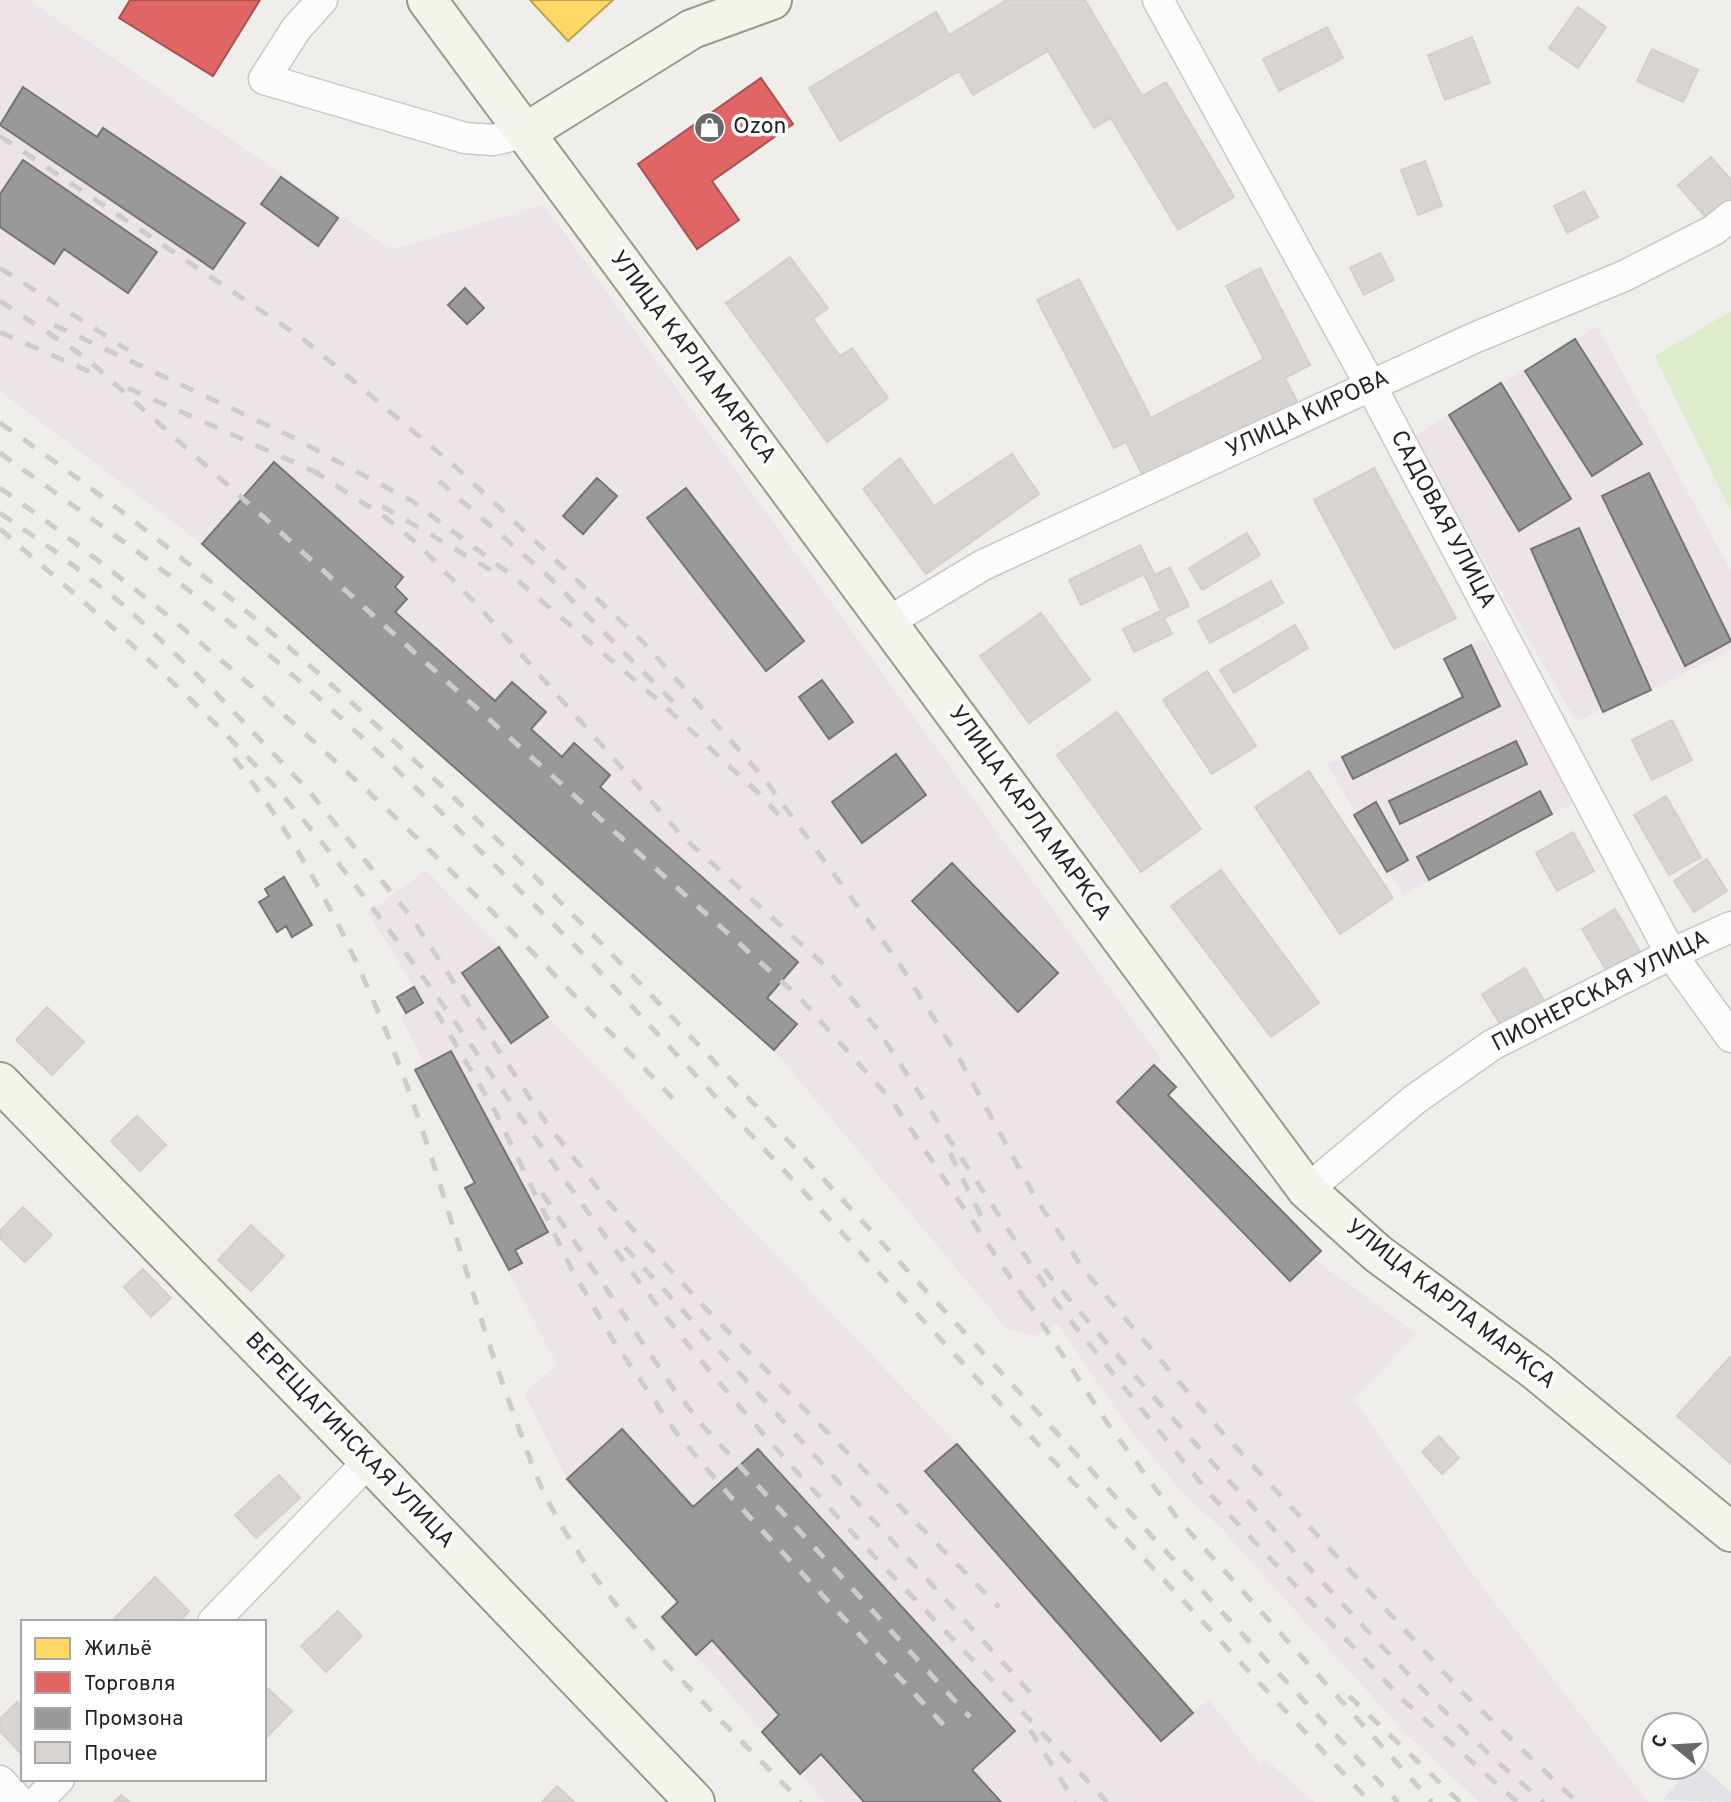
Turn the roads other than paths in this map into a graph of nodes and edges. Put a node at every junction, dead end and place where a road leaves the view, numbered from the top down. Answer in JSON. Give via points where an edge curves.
{"nodes":[{"id":1,"x":323,"y":0,"type":"edge"},
{"id":2,"x":427,"y":0,"type":"edge"},
{"id":3,"x":772,"y":0,"type":"edge"},
{"id":4,"x":1158,"y":0,"type":"edge"},
{"id":5,"x":525,"y":132,"type":"junction"},
{"id":6,"x":1731,"y":216,"type":"edge"},
{"id":7,"x":1371,"y":386,"type":"junction"},
{"id":8,"x":888,"y":622,"type":"junction"},
{"id":9,"x":1731,"y":927,"type":"edge"},
{"id":10,"x":1671,"y":954,"type":"junction"},
{"id":11,"x":1731,"y":1037,"type":"edge"},
{"id":12,"x":0,"y":1082,"type":"edge"},
{"id":13,"x":1307,"y":1190,"type":"junction"},
{"id":14,"x":369,"y":1461,"type":"junction"},
{"id":15,"x":1731,"y":1532,"type":"edge"},
{"id":16,"x":215,"y":1620,"type":"edge"},
{"id":17,"x":0,"y":1781,"type":"edge"},
{"id":18,"x":58,"y":1781,"type":"edge"},
{"id":19,"x":20,"y":1802,"type":"edge"},
{"id":20,"x":37,"y":1802,"type":"edge"},
{"id":21,"x":695,"y":1802,"type":"edge"}],
"edges":[{"from":1,"to":5,"type":"street","via":[[296,29],[264,79],[465,138],[493,140]]},
{"from":2,"to":5,"type":"main road","name":"УЛИЦА КАРЛА МАРКСА"},
{"from":3,"to":5,"type":"main road","via":[[692,29]]},
{"from":4,"to":7,"type":"street","name":"САДОВАЯ УЛИЦА"},
{"from":5,"to":8,"type":"main road","name":"УЛИЦА КАРЛА МАРКСА"},
{"from":6,"to":7,"type":"street","name":"УЛИЦА КИРОВА","via":[[1714,230],[1624,276]]},
{"from":7,"to":8,"type":"street","name":"УЛИЦА КИРОВА","via":[[983,565]]},
{"from":7,"to":10,"type":"street","name":"САДОВАЯ УЛИЦА"},
{"from":8,"to":13,"type":"main road","name":"УЛИЦА КАРЛА МАРКСА"},
{"from":9,"to":10,"type":"street","name":"ПИОНЕРСКАЯ УЛИЦА"},
{"from":10,"to":11,"type":"street","name":"САДОВАЯ УЛИЦА"},
{"from":10,"to":13,"type":"street","name":"ПИОНЕРСКАЯ УЛИЦА","via":[[1492,1045],[1414,1100]]},
{"from":12,"to":14,"type":"main road","name":"ВЕРЕЩАГИНСКАЯ УЛИЦА"},
{"from":13,"to":15,"type":"main road","name":"УЛИЦА КАРЛА МАРКСА","via":[[1377,1253],[1536,1371]]},
{"from":14,"to":16,"type":"street"},
{"from":14,"to":21,"type":"main road","name":"ВЕРЕЩАГИНСКАЯ УЛИЦА"},
{"from":17,"to":19,"type":"street"},
{"from":18,"to":20,"type":"street"}]}
